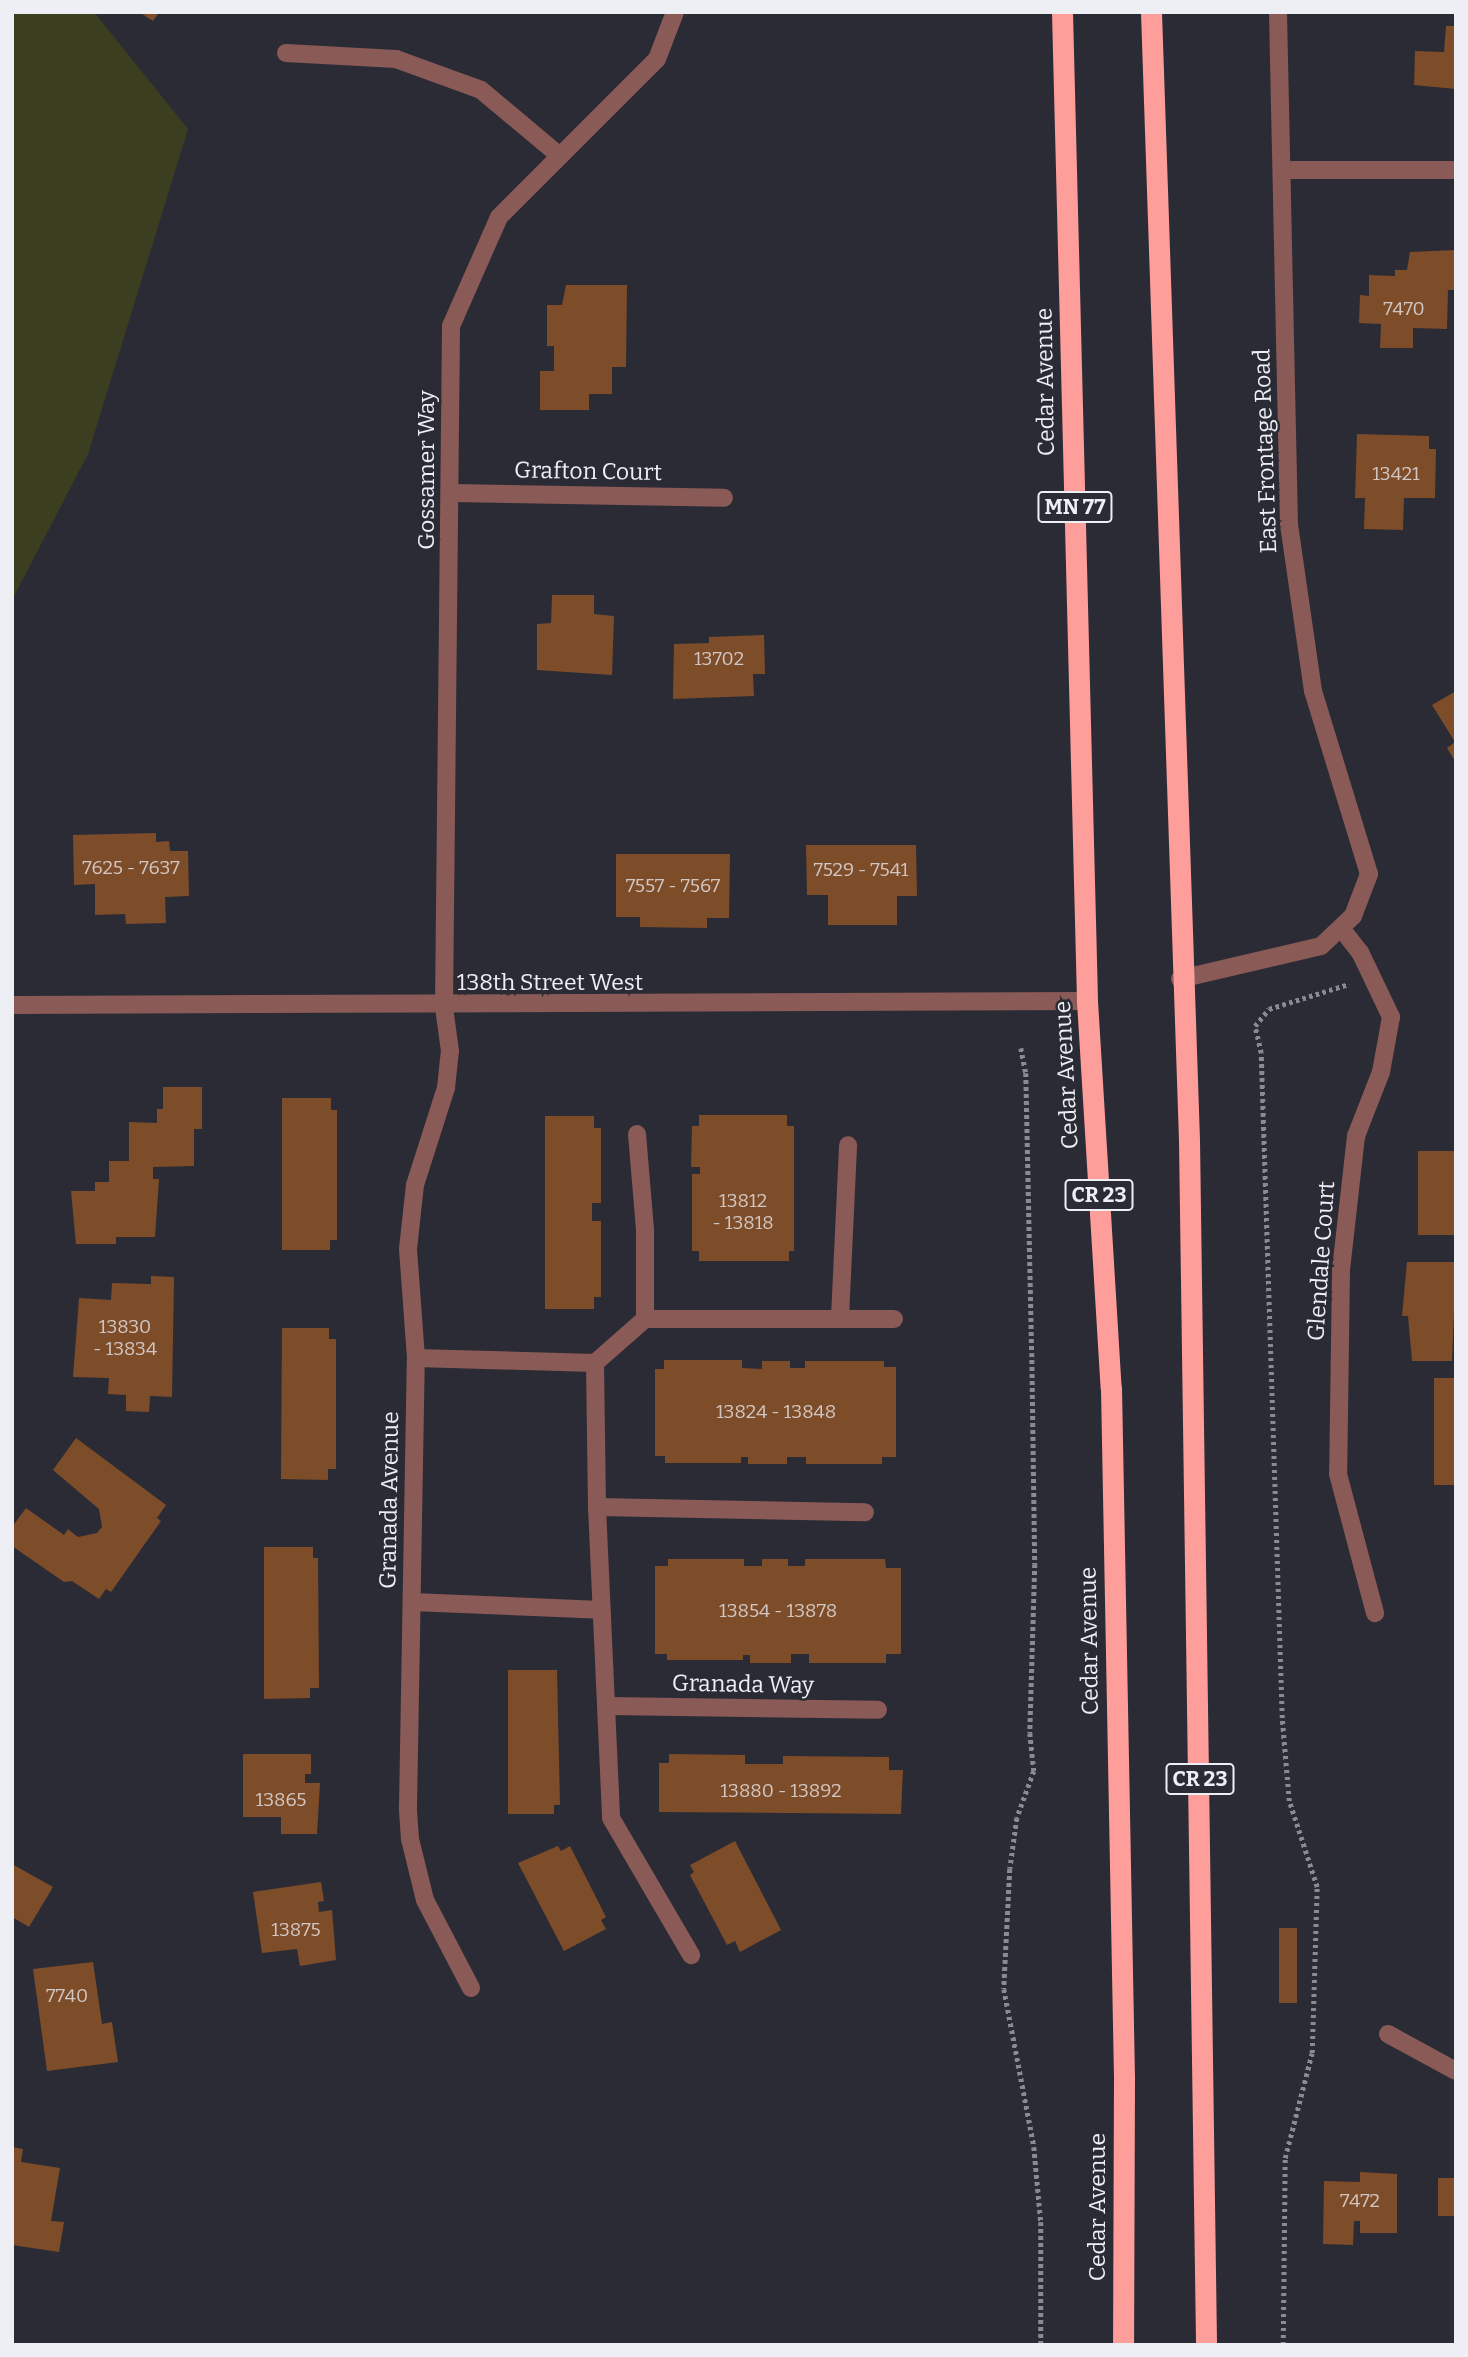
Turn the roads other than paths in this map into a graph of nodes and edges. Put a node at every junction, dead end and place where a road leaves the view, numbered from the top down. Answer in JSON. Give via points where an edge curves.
{"nodes":[{"id":1,"x":675,"y":12,"type":"edge"},
{"id":2,"x":1062,"y":12,"type":"edge"},
{"id":3,"x":1151,"y":12,"type":"edge"},
{"id":4,"x":1278,"y":12,"type":"edge"},
{"id":5,"x":286,"y":53,"type":"dead end"},
{"id":6,"x":560,"y":156,"type":"junction"},
{"id":7,"x":1282,"y":170,"type":"junction"},
{"id":8,"x":1456,"y":170,"type":"edge"},
{"id":9,"x":451,"y":494,"type":"junction"},
{"id":10,"x":724,"y":498,"type":"dead end"},
{"id":11,"x":1341,"y":928,"type":"junction"},
{"id":12,"x":1180,"y":979,"type":"junction"},
{"id":13,"x":1087,"y":1001,"type":"junction"},
{"id":14,"x":12,"y":1005,"type":"edge"},
{"id":15,"x":444,"y":1007,"type":"junction"},
{"id":16,"x":636,"y":1134,"type":"dead end"},
{"id":17,"x":848,"y":1145,"type":"dead end"},
{"id":18,"x":840,"y":1317,"type":"junction"},
{"id":19,"x":645,"y":1319,"type":"junction"},
{"id":20,"x":894,"y":1319,"type":"dead end"},
{"id":21,"x":416,"y":1358,"type":"junction"},
{"id":22,"x":596,"y":1363,"type":"junction"},
{"id":23,"x":597,"y":1507,"type":"junction"},
{"id":24,"x":865,"y":1511,"type":"dead end"},
{"id":25,"x":412,"y":1602,"type":"junction"},
{"id":26,"x":600,"y":1611,"type":"junction"},
{"id":27,"x":1375,"y":1613,"type":"dead end"},
{"id":28,"x":608,"y":1706,"type":"junction"},
{"id":29,"x":878,"y":1710,"type":"dead end"},
{"id":30,"x":691,"y":1955,"type":"dead end"},
{"id":31,"x":471,"y":1988,"type":"dead end"},
{"id":32,"x":1388,"y":2034,"type":"dead end"},
{"id":33,"x":1456,"y":2071,"type":"edge"},
{"id":34,"x":1122,"y":2345,"type":"edge"},
{"id":35,"x":1206,"y":2345,"type":"edge"}],
"edges":[{"from":1,"to":6,"type":"street","name":"Gossamer Way","via":[[657,59]]},
{"from":2,"to":13,"type":"highway","name":"Cedar Avenue","number":"MN 77"},
{"from":3,"to":12,"type":"highway"},
{"from":4,"to":7,"type":"street","name":"East Frontage Road"},
{"from":5,"to":6,"type":"street","via":[[396,59],[481,90]]},
{"from":6,"to":9,"type":"street","name":"Gossamer Way","via":[[499,217],[451,326]]},
{"from":7,"to":8,"type":"street"},
{"from":7,"to":11,"type":"street","name":"East Frontage Road","via":[[1289,525],[1313,691],[1368,874],[1353,916]]},
{"from":9,"to":10,"type":"street","name":"Grafton Court"},
{"from":9,"to":15,"type":"street","name":"Gossamer Way"},
{"from":11,"to":12,"type":"street","name":"East Frontage Road","via":[[1321,946]]},
{"from":11,"to":27,"type":"street","name":"Glendale Court","via":[[1360,952],[1391,1017],[1381,1072],[1356,1136],[1341,1270],[1338,1474]]},
{"from":12,"to":35,"type":"highway","number":"CR 23","via":[[1195,1402]]},
{"from":13,"to":15,"type":"street","name":"138th Street West"},
{"from":13,"to":34,"type":"highway","name":"Cedar Avenue","number":"CR 23","via":[[1111,1388],[1124,2077]]},
{"from":14,"to":15,"type":"street","name":"138th Street West"},
{"from":15,"to":21,"type":"street","name":"Granada Avenue","via":[[450,1051],[446,1088],[410,1217]]},
{"from":16,"to":19,"type":"street","via":[[645,1230]]},
{"from":17,"to":18,"type":"street"},
{"from":18,"to":19,"type":"street"},
{"from":18,"to":20,"type":"street"},
{"from":19,"to":22,"type":"street"},
{"from":21,"to":22,"type":"street"},
{"from":21,"to":25,"type":"street","name":"Granada Avenue"},
{"from":22,"to":23,"type":"street"},
{"from":23,"to":24,"type":"street"},
{"from":23,"to":26,"type":"street"},
{"from":25,"to":26,"type":"street"},
{"from":25,"to":31,"type":"street","name":"Granada Avenue","via":[[410,1839],[425,1900]]},
{"from":26,"to":28,"type":"street"},
{"from":28,"to":29,"type":"street","name":"Granada Way"},
{"from":28,"to":30,"type":"street","via":[[611,1818]]},
{"from":32,"to":33,"type":"street"}]}
